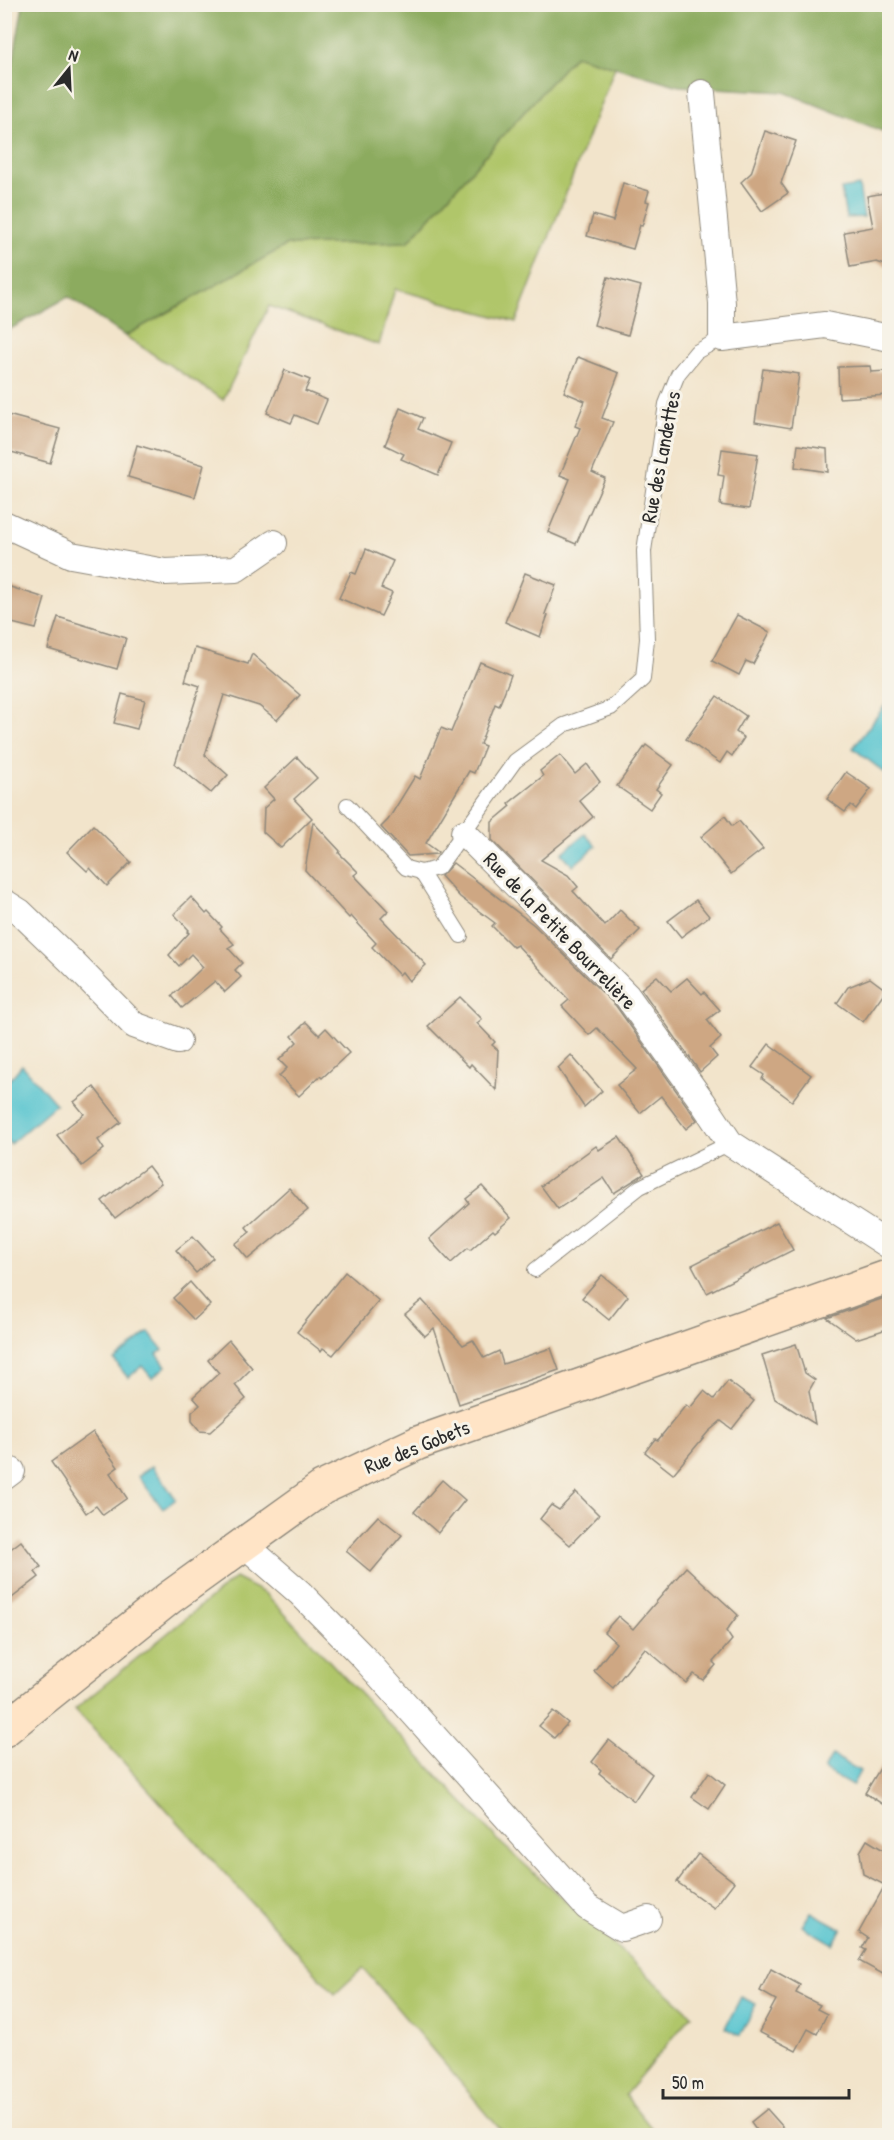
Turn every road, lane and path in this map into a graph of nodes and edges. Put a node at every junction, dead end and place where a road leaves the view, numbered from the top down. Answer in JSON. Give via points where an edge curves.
{"nodes":[{"id":1,"x":702,"y":93,"type":"dead end"},
{"id":2,"x":722,"y":338,"type":"junction"},
{"id":3,"x":890,"y":338,"type":"edge"},
{"id":4,"x":4,"y":524,"type":"edge"},
{"id":5,"x":274,"y":543,"type":"dead end"},
{"id":6,"x":564,"y":725,"type":"joint"},
{"id":7,"x":347,"y":805,"type":"dead end"},
{"id":8,"x":464,"y":833,"type":"junction"},
{"id":9,"x":421,"y":872,"type":"junction"},
{"id":10,"x":4,"y":902,"type":"edge"},
{"id":11,"x":461,"y":936,"type":"dead end"},
{"id":12,"x":178,"y":1041,"type":"dead end"},
{"id":13,"x":730,"y":1143,"type":"junction"},
{"id":14,"x":890,"y":1246,"type":"edge"},
{"id":15,"x":535,"y":1270,"type":"dead end"},
{"id":16,"x":890,"y":1275,"type":"edge"},
{"id":17,"x":244,"y":1544,"type":"junction"},
{"id":18,"x":4,"y":1730,"type":"edge"},
{"id":19,"x":648,"y":1919,"type":"dead end"}],
"edges":[{"from":1,"to":2,"type":"street"},
{"from":2,"to":3,"type":"street","via":[[825,325]]},
{"from":2,"to":6,"type":"lane","name":"Rue des Landettes","via":[[696,352],[678,374],[666,404],[644,551],[647,639],[643,679],[611,708]]},
{"from":4,"to":5,"type":"street","via":[[71,555],[165,572],[236,569]]},
{"from":6,"to":8,"type":"lane","name":"Rue de la Petite Bourrelière","via":[[515,761]]},
{"from":7,"to":9,"type":"lane","via":[[406,868]]},
{"from":8,"to":9,"type":"lane","name":"Rue de la Petite Bourrelière","via":[[438,868]]},
{"from":8,"to":13,"type":"street","name":"Rue de la Petite Bourrelière","via":[[627,996]]},
{"from":9,"to":11,"type":"lane"},
{"from":10,"to":12,"type":"street","via":[[55,945],[134,1025]]},
{"from":13,"to":14,"type":"street","name":"Rue de la Petite Bourrelière"},
{"from":13,"to":15,"type":"lane","via":[[640,1187]]},
{"from":16,"to":17,"type":"main road","name":"Rue des Gobets","via":[[418,1443],[322,1488]]},
{"from":17,"to":18,"type":"main road","name":"Rue des Gobets","via":[[169,1598]]},
{"from":17,"to":19,"type":"street","via":[[300,1593],[363,1657],[587,1907],[622,1928]]}]}
